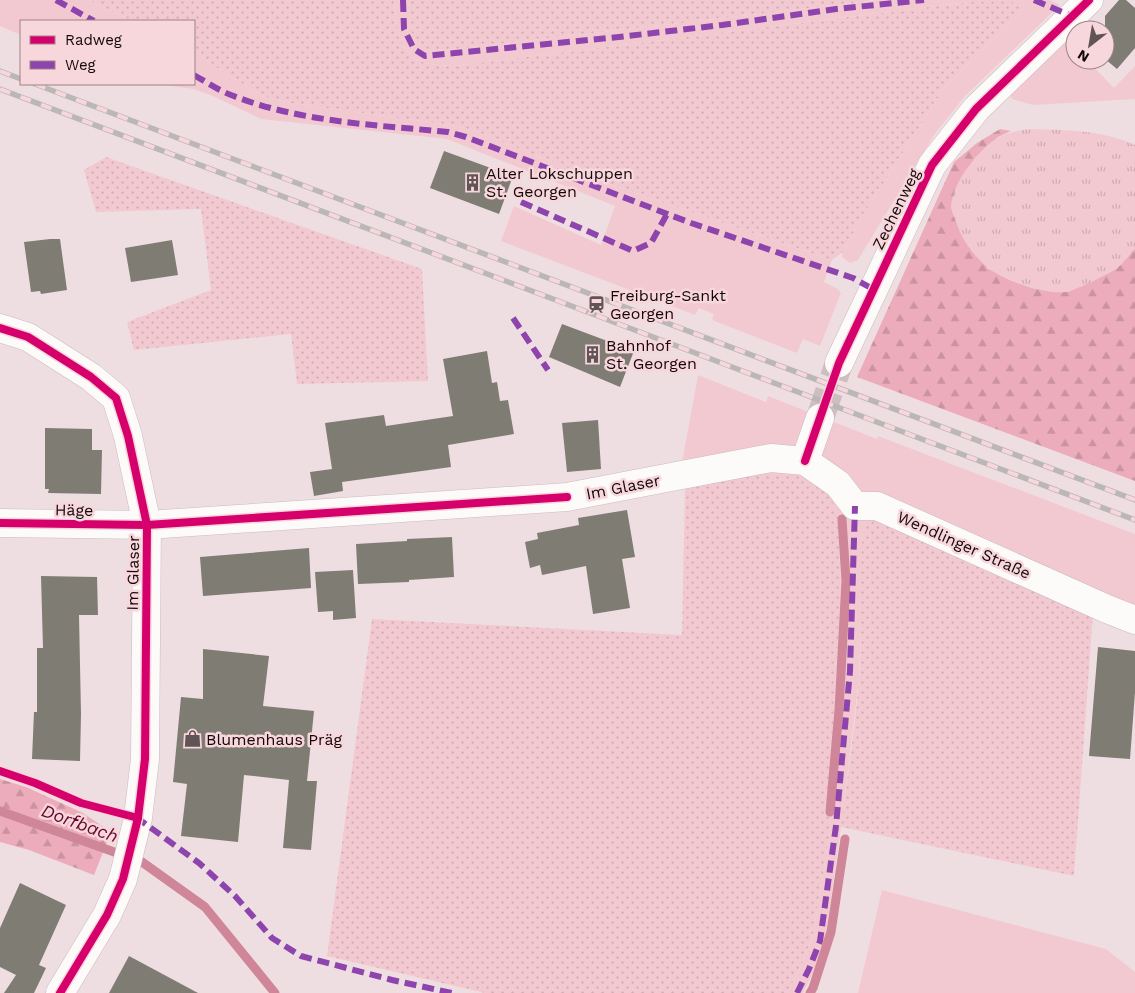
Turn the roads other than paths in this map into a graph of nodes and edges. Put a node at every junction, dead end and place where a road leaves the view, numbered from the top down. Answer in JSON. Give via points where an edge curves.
{"nodes":[{"id":1,"x":1089,"y":0,"type":"edge"},
{"id":2,"x":0,"y":328,"type":"edge"},
{"id":3,"x":839,"y":363,"type":"tunnel mouth"},
{"id":4,"x":820,"y":418,"type":"tunnel mouth"},
{"id":5,"x":805,"y":461,"type":"junction"},
{"id":6,"x":0,"y":523,"type":"edge"},
{"id":7,"x":147,"y":525,"type":"junction"},
{"id":8,"x":1135,"y":620,"type":"edge"},
{"id":9,"x":60,"y":993,"type":"edge"}],
"edges":[{"from":1,"to":3,"type":"street","name":"Zechenweg","via":[[976,109],[932,164]]},
{"from":2,"to":7,"type":"street","via":[[28,337],[91,377],[116,398],[128,436]]},
{"from":4,"to":5,"type":"street"},
{"from":5,"to":7,"type":"street","name":"Im Glaser","via":[[772,458],[567,498]]},
{"from":5,"to":8,"type":"street","name":"Wendlinger Straße","via":[[838,484],[855,506],[877,506]]},
{"from":6,"to":7,"type":"street","name":"Häge"},
{"from":7,"to":9,"type":"street","name":"Im Glaser","via":[[145,758],[134,836],[123,879],[107,915]]}]}
